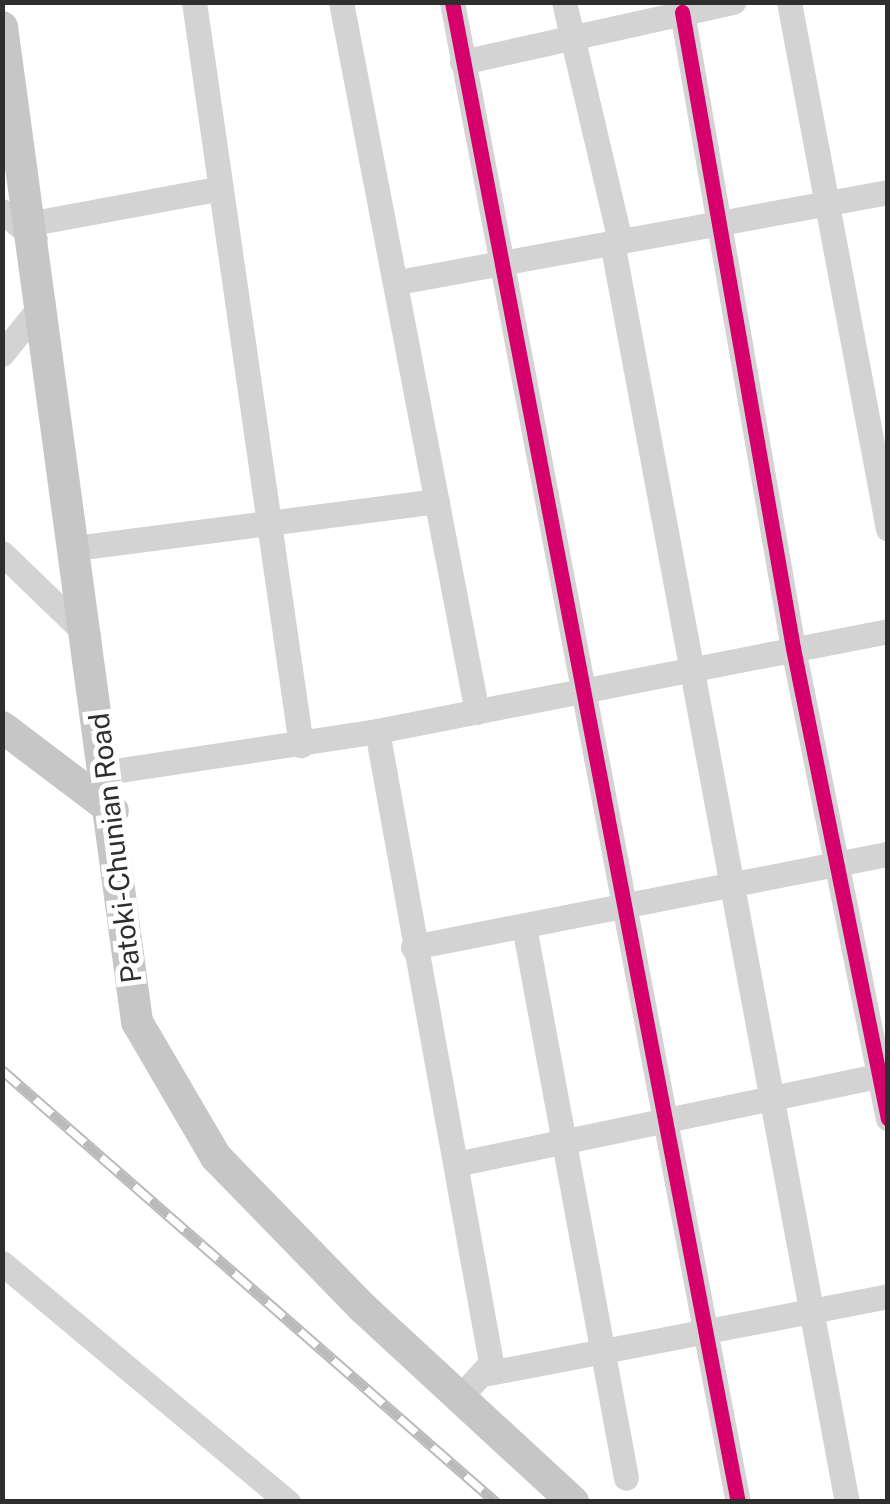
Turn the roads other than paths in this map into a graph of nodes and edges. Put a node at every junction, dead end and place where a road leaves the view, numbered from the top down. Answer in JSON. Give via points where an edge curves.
{"nodes":[{"id":1,"x":194,"y":2,"type":"edge"},
{"id":2,"x":341,"y":2,"type":"edge"},
{"id":3,"x":452,"y":2,"type":"edge"},
{"id":4,"x":564,"y":2,"type":"edge"},
{"id":5,"x":733,"y":2,"type":"edge"},
{"id":6,"x":789,"y":2,"type":"edge"},
{"id":7,"x":682,"y":12,"type":"junction"},
{"id":8,"x":2,"y":27,"type":"edge"},
{"id":9,"x":571,"y":34,"type":"junction"},
{"id":10,"x":462,"y":62,"type":"junction"},
{"id":11,"x":221,"y":188,"type":"junction"},
{"id":12,"x":888,"y":192,"type":"edge"},
{"id":13,"x":826,"y":203,"type":"junction"},
{"id":14,"x":722,"y":222,"type":"junction"},
{"id":15,"x":24,"y":224,"type":"edge"},
{"id":16,"x":616,"y":241,"type":"junction"},
{"id":17,"x":502,"y":262,"type":"junction"},
{"id":18,"x":398,"y":282,"type":"junction"},
{"id":19,"x":43,"y":302,"type":"junction"},
{"id":20,"x":2,"y":354,"type":"edge"},
{"id":21,"x":437,"y":501,"type":"junction"},
{"id":22,"x":272,"y":522,"type":"junction"},
{"id":23,"x":888,"y":529,"type":"edge"},
{"id":24,"x":75,"y":548,"type":"junction"},
{"id":25,"x":2,"y":553,"type":"edge"},
{"id":26,"x":888,"y":630,"type":"edge"},
{"id":27,"x":88,"y":636,"type":"junction"},
{"id":28,"x":793,"y":648,"type":"junction"},
{"id":29,"x":687,"y":670,"type":"junction"},
{"id":30,"x":586,"y":689,"type":"junction"},
{"id":31,"x":476,"y":712,"type":"junction"},
{"id":32,"x":2,"y":727,"type":"edge"},
{"id":33,"x":377,"y":731,"type":"junction"},
{"id":34,"x":301,"y":745,"type":"junction"},
{"id":35,"x":107,"y":772,"type":"junction"},
{"id":36,"x":113,"y":811,"type":"junction"},
{"id":37,"x":888,"y":854,"type":"edge"},
{"id":38,"x":838,"y":864,"type":"junction"},
{"id":39,"x":734,"y":884,"type":"junction"},
{"id":40,"x":628,"y":902,"type":"junction"},
{"id":41,"x":524,"y":926,"type":"junction"},
{"id":42,"x":414,"y":947,"type":"junction"},
{"id":43,"x":884,"y":1075,"type":"edge"},
{"id":44,"x":771,"y":1096,"type":"junction"},
{"id":45,"x":666,"y":1118,"type":"junction"},
{"id":46,"x":888,"y":1118,"type":"edge"},
{"id":47,"x":561,"y":1142,"type":"junction"},
{"id":48,"x":456,"y":1164,"type":"junction"},
{"id":49,"x":2,"y":1263,"type":"edge"},
{"id":50,"x":888,"y":1296,"type":"edge"},
{"id":51,"x":815,"y":1309,"type":"junction"},
{"id":52,"x":708,"y":1327,"type":"junction"},
{"id":53,"x":604,"y":1349,"type":"junction"},
{"id":54,"x":489,"y":1372,"type":"junction"},
{"id":55,"x":458,"y":1398,"type":"junction"},
{"id":56,"x":626,"y":1478,"type":"dead end"},
{"id":57,"x":288,"y":1502,"type":"edge"},
{"id":58,"x":572,"y":1502,"type":"edge"},
{"id":59,"x":738,"y":1502,"type":"edge"},
{"id":60,"x":847,"y":1502,"type":"edge"}],
"edges":[{"from":1,"to":11,"type":"street"},
{"from":2,"to":18,"type":"street"},
{"from":3,"to":10,"type":"street"},
{"from":4,"to":9,"type":"street"},
{"from":5,"to":7,"type":"street"},
{"from":6,"to":13,"type":"street"},
{"from":7,"to":9,"type":"street"},
{"from":7,"to":14,"type":"street"},
{"from":8,"to":15,"type":"main road","name":"Patoki-Chunian Road"},
{"from":9,"to":10,"type":"street"},
{"from":9,"to":16,"type":"street"},
{"from":10,"to":17,"type":"street"},
{"from":11,"to":15,"type":"street"},
{"from":11,"to":22,"type":"street"},
{"from":12,"to":13,"type":"street"},
{"from":13,"to":14,"type":"street"},
{"from":13,"to":23,"type":"street"},
{"from":14,"to":16,"type":"street"},
{"from":14,"to":28,"type":"street"},
{"from":15,"to":19,"type":"main road","name":"Patoki-Chunian Road"},
{"from":16,"to":17,"type":"street"},
{"from":16,"to":29,"type":"street"},
{"from":17,"to":18,"type":"street"},
{"from":17,"to":30,"type":"street"},
{"from":18,"to":21,"type":"street"},
{"from":19,"to":20,"type":"street"},
{"from":19,"to":24,"type":"main road","name":"Patoki-Chunian Road"},
{"from":21,"to":22,"type":"street"},
{"from":21,"to":31,"type":"street"},
{"from":22,"to":24,"type":"street"},
{"from":22,"to":34,"type":"street"},
{"from":24,"to":27,"type":"main road","name":"Patoki-Chunian Road"},
{"from":25,"to":27,"type":"street"},
{"from":26,"to":28,"type":"street"},
{"from":27,"to":35,"type":"main road","name":"Patoki-Chunian Road"},
{"from":28,"to":29,"type":"street"},
{"from":28,"to":38,"type":"street"},
{"from":29,"to":30,"type":"street"},
{"from":29,"to":39,"type":"street"},
{"from":30,"to":31,"type":"street"},
{"from":30,"to":40,"type":"street"},
{"from":31,"to":33,"type":"street"},
{"from":32,"to":36,"type":"main road"},
{"from":33,"to":34,"type":"street"},
{"from":33,"to":42,"type":"street"},
{"from":34,"to":35,"type":"street"},
{"from":35,"to":36,"type":"main road","name":"Patoki-Chunian Road"},
{"from":36,"to":55,"type":"main road","name":"Patoki-Chunian Road","via":[[138,1022],[216,1157]]},
{"from":37,"to":38,"type":"street"},
{"from":38,"to":39,"type":"street"},
{"from":38,"to":43,"type":"street"},
{"from":39,"to":40,"type":"street"},
{"from":39,"to":44,"type":"street"},
{"from":40,"to":41,"type":"street"},
{"from":40,"to":45,"type":"street"},
{"from":41,"to":42,"type":"street"},
{"from":41,"to":47,"type":"street"},
{"from":42,"to":48,"type":"street"},
{"from":43,"to":44,"type":"street"},
{"from":43,"to":46,"type":"street"},
{"from":44,"to":45,"type":"street"},
{"from":44,"to":51,"type":"street"},
{"from":45,"to":47,"type":"street"},
{"from":45,"to":52,"type":"street"},
{"from":47,"to":48,"type":"street"},
{"from":47,"to":53,"type":"street"},
{"from":48,"to":54,"type":"street"},
{"from":49,"to":57,"type":"street"},
{"from":50,"to":51,"type":"street"},
{"from":51,"to":52,"type":"street"},
{"from":51,"to":60,"type":"street"},
{"from":52,"to":53,"type":"street"},
{"from":52,"to":59,"type":"street"},
{"from":53,"to":54,"type":"street"},
{"from":53,"to":56,"type":"street"},
{"from":54,"to":55,"type":"street"},
{"from":55,"to":58,"type":"main road","name":"Patoki-Chunian Road"}]}
